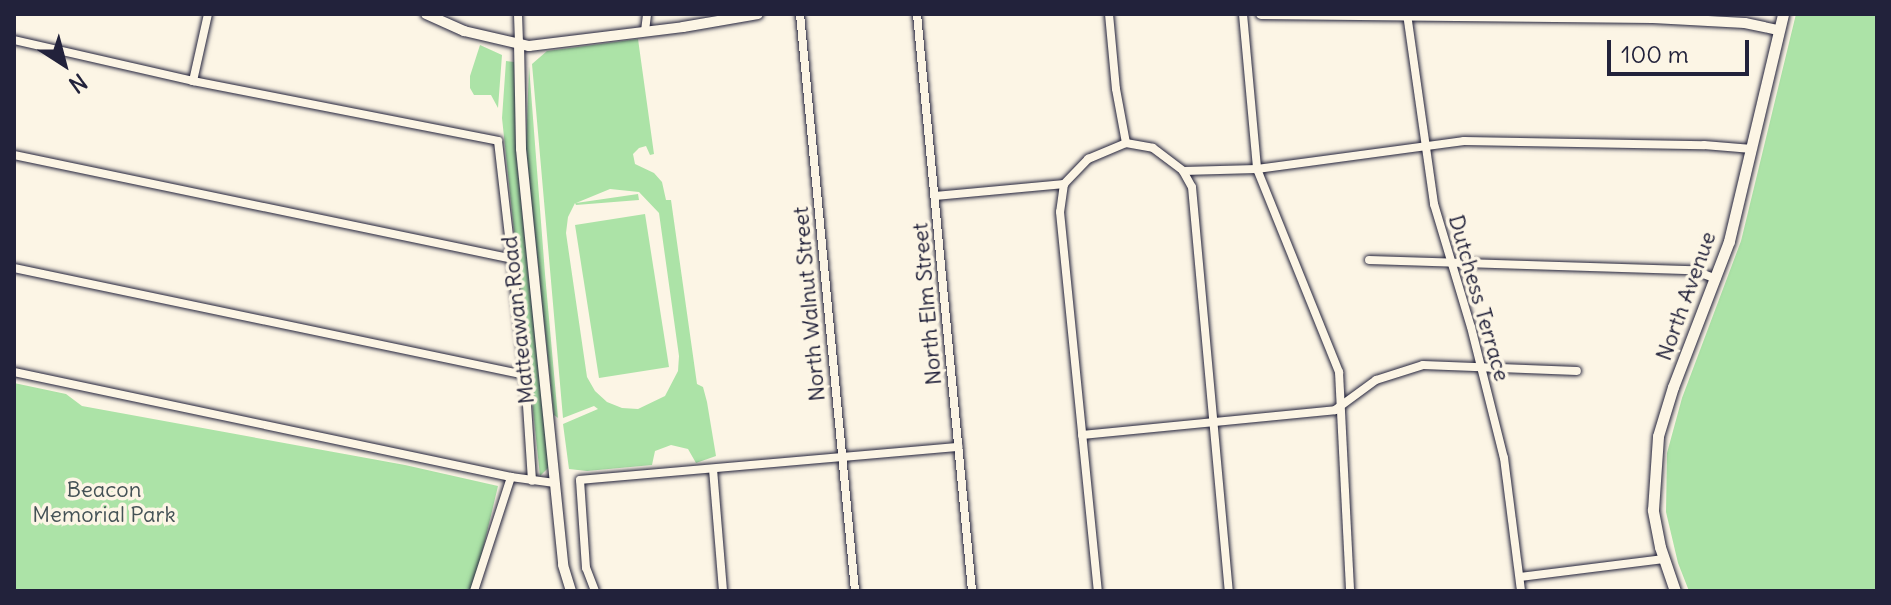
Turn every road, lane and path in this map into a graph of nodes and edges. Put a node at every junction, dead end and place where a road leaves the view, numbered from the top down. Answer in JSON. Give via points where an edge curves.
{"nodes":[{"id":1,"x":208,"y":14,"type":"edge"},
{"id":2,"x":426,"y":14,"type":"edge"},
{"id":3,"x":518,"y":14,"type":"edge"},
{"id":4,"x":647,"y":14,"type":"edge"},
{"id":5,"x":758,"y":14,"type":"edge"},
{"id":6,"x":800,"y":14,"type":"edge"},
{"id":7,"x":917,"y":14,"type":"edge"},
{"id":8,"x":1109,"y":14,"type":"edge"},
{"id":9,"x":1243,"y":14,"type":"edge"},
{"id":10,"x":1261,"y":14,"type":"edge"},
{"id":11,"x":1783,"y":14,"type":"edge"},
{"id":12,"x":1407,"y":16,"type":"edge"},
{"id":13,"x":1779,"y":30,"type":"junction"},
{"id":14,"x":645,"y":31,"type":"junction"},
{"id":15,"x":14,"y":40,"type":"edge"},
{"id":16,"x":519,"y":43,"type":"junction"},
{"id":17,"x":193,"y":81,"type":"junction"},
{"id":18,"x":1126,"y":143,"type":"junction"},
{"id":19,"x":1425,"y":143,"type":"junction"},
{"id":20,"x":1752,"y":149,"type":"junction"},
{"id":21,"x":14,"y":155,"type":"edge"},
{"id":22,"x":1257,"y":169,"type":"junction"},
{"id":23,"x":1183,"y":171,"type":"junction"},
{"id":24,"x":1064,"y":184,"type":"junction"},
{"id":25,"x":935,"y":196,"type":"junction"},
{"id":26,"x":513,"y":259,"type":"junction"},
{"id":27,"x":1369,"y":260,"type":"dead end"},
{"id":28,"x":1449,"y":261,"type":"junction"},
{"id":29,"x":14,"y":268,"type":"edge"},
{"id":30,"x":1716,"y":279,"type":"junction"},
{"id":31,"x":1481,"y":366,"type":"junction"},
{"id":32,"x":1577,"y":371,"type":"dead end"},
{"id":33,"x":14,"y":372,"type":"edge"},
{"id":34,"x":525,"y":375,"type":"junction"},
{"id":35,"x":1342,"y":408,"type":"junction"},
{"id":36,"x":1214,"y":420,"type":"junction"},
{"id":37,"x":1082,"y":435,"type":"junction"},
{"id":38,"x":959,"y":447,"type":"junction"},
{"id":39,"x":842,"y":457,"type":"junction"},
{"id":40,"x":713,"y":469,"type":"junction"},
{"id":41,"x":511,"y":477,"type":"junction"},
{"id":42,"x":532,"y":481,"type":"junction"},
{"id":43,"x":555,"y":483,"type":"junction"},
{"id":44,"x":1664,"y":559,"type":"junction"},
{"id":45,"x":1520,"y":577,"type":"junction"},
{"id":46,"x":474,"y":591,"type":"edge"},
{"id":47,"x":571,"y":591,"type":"edge"},
{"id":48,"x":595,"y":591,"type":"edge"},
{"id":49,"x":723,"y":591,"type":"edge"},
{"id":50,"x":855,"y":591,"type":"edge"},
{"id":51,"x":972,"y":591,"type":"edge"},
{"id":52,"x":1098,"y":591,"type":"edge"},
{"id":53,"x":1229,"y":591,"type":"edge"},
{"id":54,"x":1350,"y":591,"type":"edge"},
{"id":55,"x":1521,"y":591,"type":"edge"},
{"id":56,"x":1675,"y":591,"type":"edge"}],
"edges":[{"from":1,"to":17,"type":"street"},
{"from":2,"to":16,"type":"street","via":[[464,31]]},
{"from":3,"to":16,"type":"street"},
{"from":4,"to":14,"type":"street"},
{"from":5,"to":14,"type":"street"},
{"from":6,"to":39,"type":"street","name":"North Walnut Street"},
{"from":7,"to":25,"type":"street","name":"North Elm Street"},
{"from":8,"to":18,"type":"street"},
{"from":9,"to":22,"type":"street"},
{"from":10,"to":12,"type":"street"},
{"from":11,"to":13,"type":"main road","name":"North Avenue"},
{"from":12,"to":13,"type":"street","via":[[1653,18]]},
{"from":12,"to":19,"type":"street","name":"Dutchess Terrace"},
{"from":13,"to":20,"type":"main road","name":"North Avenue"},
{"from":14,"to":16,"type":"street"},
{"from":15,"to":17,"type":"street"},
{"from":16,"to":43,"type":"street","name":"Matteawan Road","via":[[521,149]]},
{"from":17,"to":26,"type":"street","via":[[498,141]]},
{"from":18,"to":23,"type":"street","via":[[1153,148]]},
{"from":18,"to":24,"type":"street","via":[[1088,159]]},
{"from":19,"to":20,"type":"street"},
{"from":19,"to":22,"type":"street"},
{"from":19,"to":28,"type":"street","name":"Dutchess Terrace"},
{"from":20,"to":30,"type":"main road","name":"North Avenue"},
{"from":21,"to":26,"type":"street"},
{"from":22,"to":23,"type":"street"},
{"from":22,"to":35,"type":"street","via":[[1329,342],[1339,372]]},
{"from":23,"to":36,"type":"street","via":[[1192,187]]},
{"from":24,"to":25,"type":"street"},
{"from":24,"to":37,"type":"street","via":[[1060,212]]},
{"from":25,"to":38,"type":"street","name":"North Elm Street"},
{"from":26,"to":34,"type":"street"},
{"from":27,"to":28,"type":"street"},
{"from":28,"to":30,"type":"street","via":[[1693,270]]},
{"from":28,"to":31,"type":"street","name":"Dutchess Terrace"},
{"from":29,"to":34,"type":"street"},
{"from":30,"to":44,"type":"main road","name":"North Avenue","via":[[1658,436],[1653,498]]},
{"from":31,"to":32,"type":"street"},
{"from":31,"to":35,"type":"street","via":[[1399,369]]},
{"from":31,"to":45,"type":"street","name":"Dutchess Terrace","via":[[1504,458]]},
{"from":33,"to":41,"type":"street"},
{"from":34,"to":42,"type":"street"},
{"from":35,"to":36,"type":"street"},
{"from":35,"to":54,"type":"street"},
{"from":36,"to":37,"type":"street"},
{"from":36,"to":53,"type":"street"},
{"from":37,"to":52,"type":"street"},
{"from":38,"to":39,"type":"street"},
{"from":38,"to":51,"type":"street","name":"North Elm Street"},
{"from":39,"to":40,"type":"street"},
{"from":39,"to":50,"type":"street","name":"North Walnut Street"},
{"from":40,"to":48,"type":"street","via":[[580,480],[586,568]]},
{"from":40,"to":49,"type":"street"},
{"from":41,"to":42,"type":"street"},
{"from":41,"to":46,"type":"street"},
{"from":42,"to":43,"type":"street"},
{"from":43,"to":47,"type":"street","name":"Matteawan Road","via":[[563,565]]},
{"from":44,"to":45,"type":"street"},
{"from":44,"to":56,"type":"main road","name":"North Avenue"},
{"from":45,"to":55,"type":"street","name":"Dutchess Terrace"}]}
